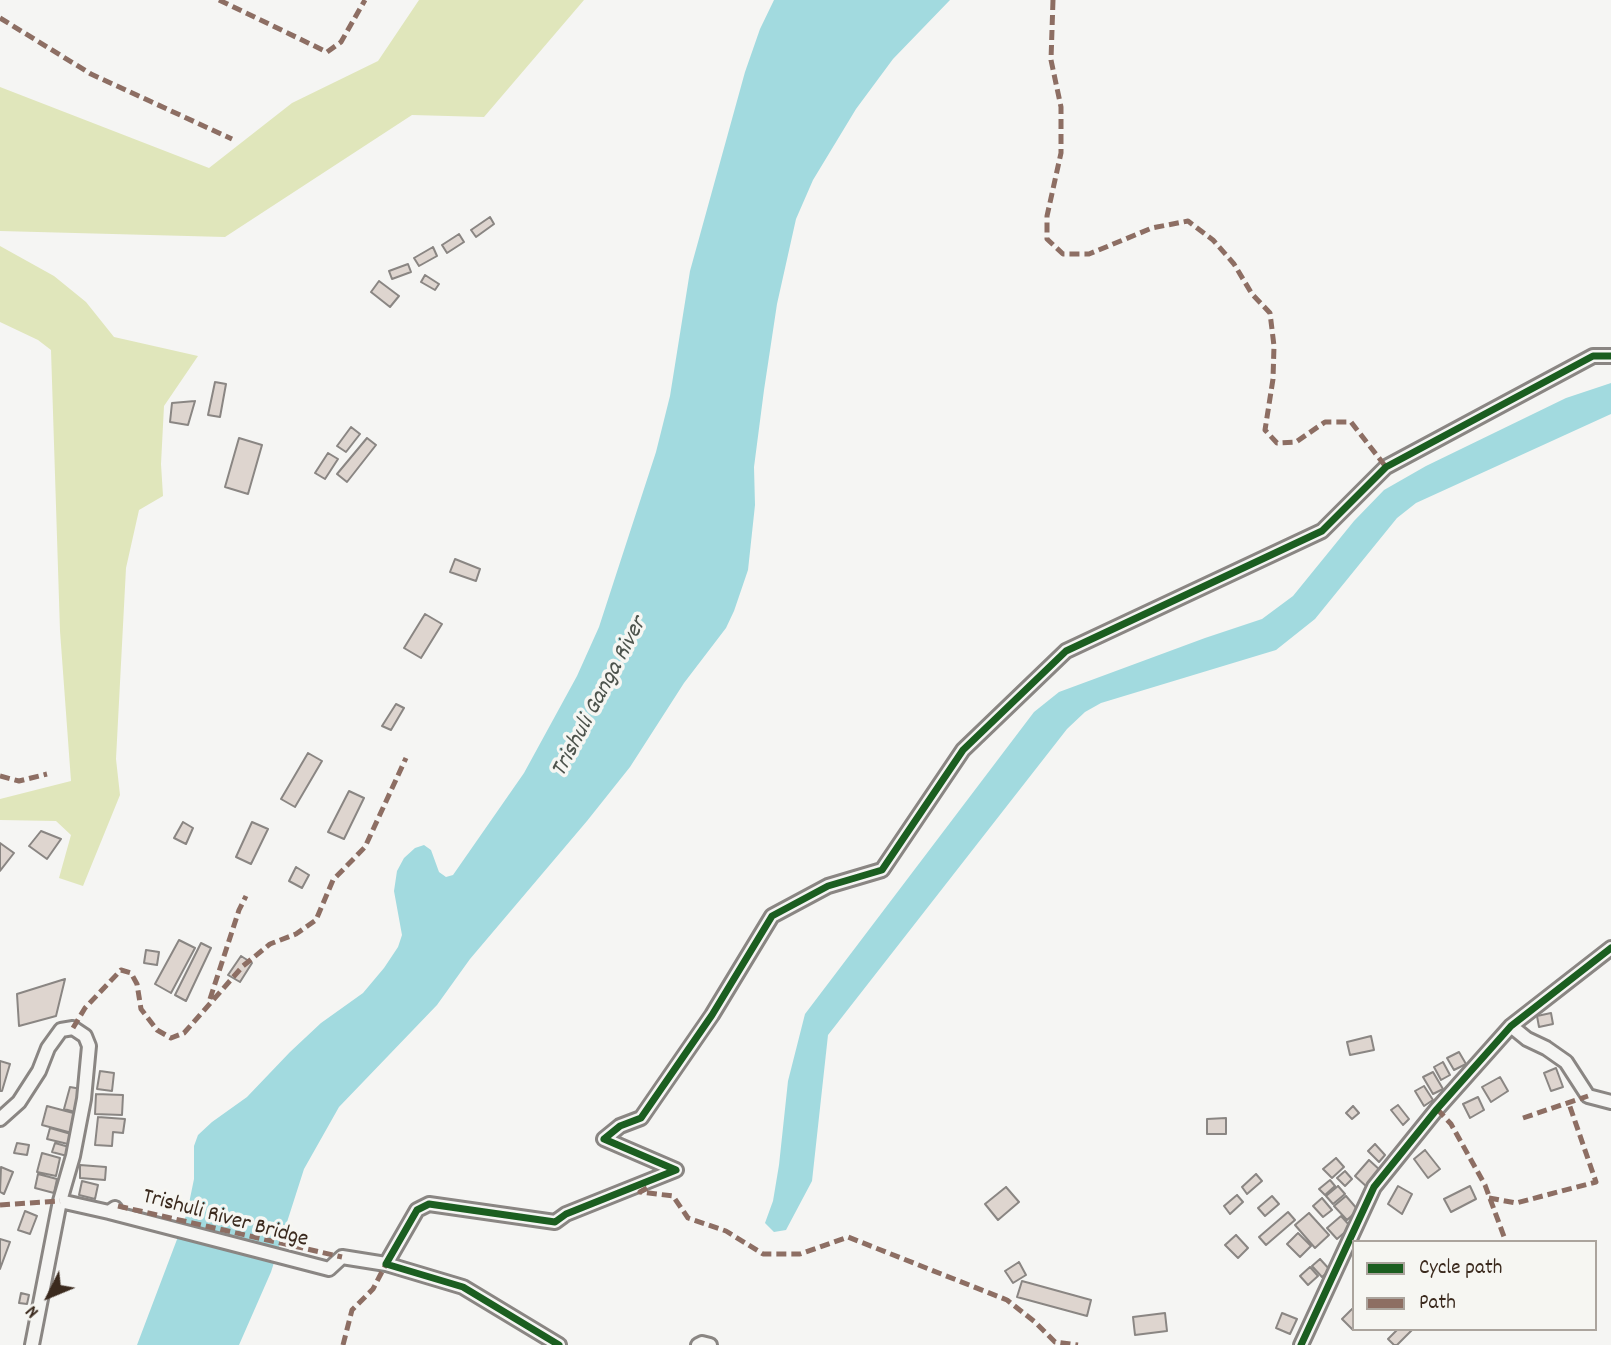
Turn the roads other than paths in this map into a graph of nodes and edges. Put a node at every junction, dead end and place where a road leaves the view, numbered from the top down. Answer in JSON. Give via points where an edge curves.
{"nodes":[{"id":1,"x":1611,"y":356,"type":"edge"},
{"id":2,"x":1611,"y":948,"type":"edge"},
{"id":3,"x":1511,"y":1026,"type":"junction"},
{"id":4,"x":1611,"y":1102,"type":"edge"},
{"id":5,"x":0,"y":1119,"type":"edge"},
{"id":6,"x":60,"y":1201,"type":"junction"},
{"id":7,"x":386,"y":1264,"type":"junction"},
{"id":8,"x":32,"y":1345,"type":"edge"},
{"id":9,"x":559,"y":1345,"type":"edge"},
{"id":10,"x":698,"y":1345,"type":"edge"},
{"id":11,"x":710,"y":1345,"type":"edge"},
{"id":12,"x":1301,"y":1345,"type":"edge"}],
"edges":[{"from":1,"to":7,"type":"street","via":[[1593,356],[1386,467],[1322,531],[1066,651],[962,750],[882,870],[828,886],[772,916],[712,1015],[641,1118],[604,1139],[676,1170],[555,1222],[429,1204],[417,1210]]},
{"from":2,"to":3,"type":"street"},
{"from":3,"to":4,"type":"street","via":[[1566,1062],[1588,1096]]},
{"from":3,"to":12,"type":"street","via":[[1374,1186]]},
{"from":5,"to":6,"type":"street","via":[[19,1102],[61,1030],[73,1028],[85,1036],[89,1046],[84,1099]]},
{"from":6,"to":7,"type":"street","name":"Trishuli River Bridge","via":[[114,1209],[330,1269],[342,1257]]},
{"from":6,"to":8,"type":"street"},
{"from":7,"to":9,"type":"street","via":[[463,1287]]},
{"from":10,"to":11,"type":"street"}]}
